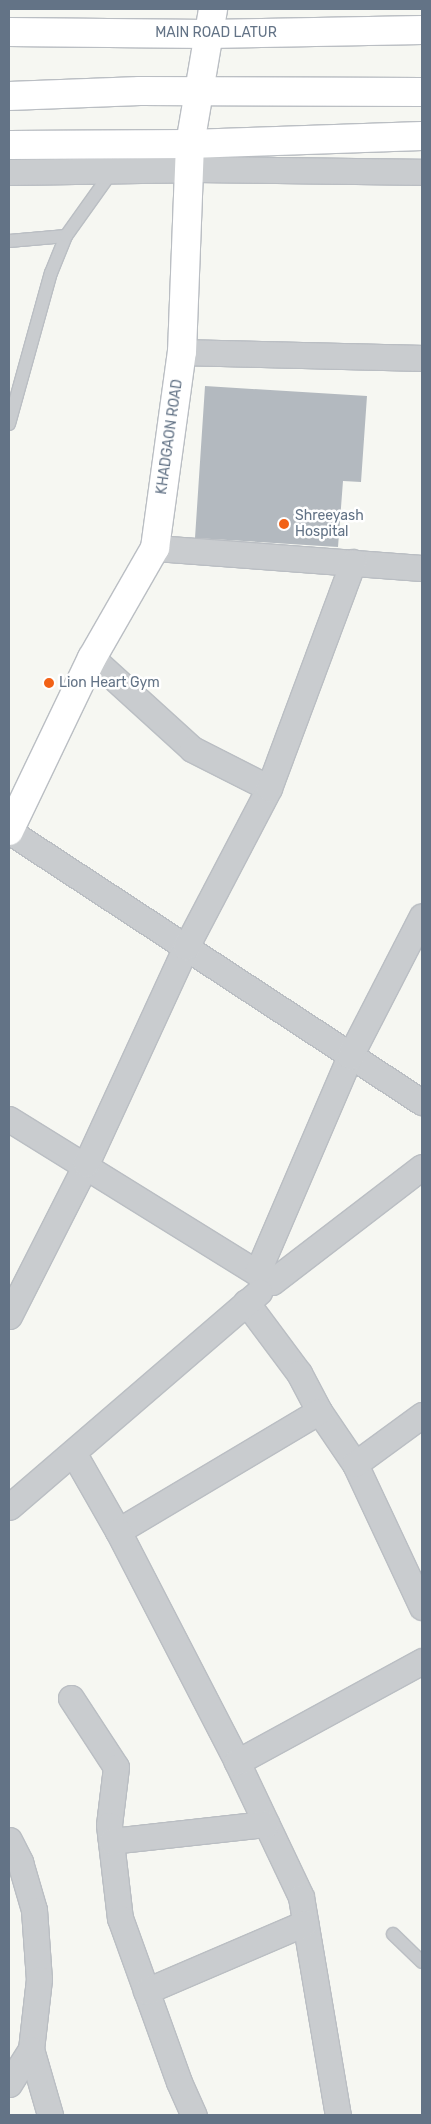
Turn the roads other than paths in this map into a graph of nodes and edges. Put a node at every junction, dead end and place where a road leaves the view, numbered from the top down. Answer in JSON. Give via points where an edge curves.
{"nodes":[{"id":1,"x":210,"y":22,"type":"edge"},
{"id":2,"x":422,"y":30,"type":"edge"},
{"id":3,"x":9,"y":32,"type":"edge"},
{"id":4,"x":198,"y":90,"type":"junction"},
{"id":5,"x":422,"y":92,"type":"edge"},
{"id":6,"x":9,"y":96,"type":"edge"},
{"id":7,"x":422,"y":136,"type":"edge"},
{"id":8,"x":9,"y":145,"type":"edge"},
{"id":9,"x":190,"y":157,"type":"junction"},
{"id":10,"x":113,"y":170,"type":"junction"},
{"id":11,"x":9,"y":172,"type":"edge"},
{"id":12,"x":422,"y":172,"type":"edge"},
{"id":13,"x":66,"y":236,"type":"junction"},
{"id":14,"x":9,"y":240,"type":"edge"},
{"id":15,"x":182,"y":352,"type":"junction"},
{"id":16,"x":422,"y":358,"type":"edge"},
{"id":17,"x":9,"y":424,"type":"edge"},
{"id":18,"x":155,"y":548,"type":"junction"},
{"id":19,"x":352,"y":562,"type":"junction"},
{"id":20,"x":422,"y":568,"type":"edge"},
{"id":21,"x":92,"y":658,"type":"junction"},
{"id":22,"x":269,"y":788,"type":"junction"},
{"id":23,"x":9,"y":831,"type":"edge"},
{"id":24,"x":422,"y":916,"type":"edge"},
{"id":25,"x":186,"y":947,"type":"junction"},
{"id":26,"x":350,"y":1056,"type":"junction"},
{"id":27,"x":422,"y":1102,"type":"edge"},
{"id":28,"x":9,"y":1119,"type":"edge"},
{"id":29,"x":86,"y":1164,"type":"junction"},
{"id":30,"x":422,"y":1167,"type":"edge"},
{"id":31,"x":264,"y":1278,"type":"junction"},
{"id":32,"x":246,"y":1302,"type":"junction"},
{"id":33,"x":9,"y":1316,"type":"edge"},
{"id":34,"x":319,"y":1411,"type":"junction"},
{"id":35,"x":422,"y":1415,"type":"edge"},
{"id":36,"x":74,"y":1454,"type":"junction"},
{"id":37,"x":355,"y":1464,"type":"junction"},
{"id":38,"x":9,"y":1508,"type":"edge"},
{"id":39,"x":118,"y":1531,"type":"junction"},
{"id":40,"x":422,"y":1607,"type":"edge"},
{"id":41,"x":422,"y":1661,"type":"edge"},
{"id":42,"x":71,"y":1698,"type":"dead end"},
{"id":43,"x":237,"y":1762,"type":"junction"},
{"id":44,"x":266,"y":1824,"type":"junction"},
{"id":45,"x":9,"y":1840,"type":"edge"},
{"id":46,"x":111,"y":1841,"type":"junction"},
{"id":47,"x":305,"y":1923,"type":"junction"},
{"id":48,"x":393,"y":1934,"type":"dead end"},
{"id":49,"x":422,"y":1962,"type":"edge"},
{"id":50,"x":146,"y":1991,"type":"junction"},
{"id":51,"x":31,"y":2049,"type":"junction"},
{"id":52,"x":9,"y":2084,"type":"edge"},
{"id":53,"x":50,"y":2115,"type":"edge"},
{"id":54,"x":194,"y":2115,"type":"edge"},
{"id":55,"x":338,"y":2115,"type":"edge"}],
"edges":[{"from":1,"to":2,"type":"street","name":"MAIN ROAD LATUR"},
{"from":1,"to":3,"type":"street","name":"MAIN ROAD LATUR"},
{"from":1,"to":4,"type":"street","name":"KHADGAON ROAD"},
{"from":4,"to":5,"type":"street"},
{"from":4,"to":6,"type":"street"},
{"from":4,"to":9,"type":"street","name":"KHADGAON ROAD"},
{"from":7,"to":9,"type":"street"},
{"from":8,"to":9,"type":"street"},
{"from":9,"to":10,"type":"street"},
{"from":9,"to":12,"type":"street"},
{"from":9,"to":15,"type":"street","name":"KHADGAON ROAD"},
{"from":10,"to":11,"type":"street"},
{"from":10,"to":13,"type":"lane"},
{"from":13,"to":14,"type":"lane"},
{"from":13,"to":17,"type":"lane","via":[[51,273]]},
{"from":15,"to":16,"type":"street"},
{"from":15,"to":18,"type":"street","name":"KHADGAON ROAD"},
{"from":18,"to":19,"type":"street"},
{"from":18,"to":21,"type":"street","name":"KHADGAON ROAD"},
{"from":19,"to":20,"type":"street"},
{"from":19,"to":22,"type":"street"},
{"from":21,"to":22,"type":"street","via":[[192,749]]},
{"from":21,"to":23,"type":"street","name":"KHADGAON ROAD"},
{"from":22,"to":25,"type":"street"},
{"from":23,"to":25,"type":"street"},
{"from":24,"to":26,"type":"street"},
{"from":25,"to":26,"type":"street"},
{"from":25,"to":29,"type":"street"},
{"from":26,"to":27,"type":"street"},
{"from":26,"to":31,"type":"street"},
{"from":28,"to":29,"type":"street"},
{"from":29,"to":31,"type":"street"},
{"from":29,"to":33,"type":"street"},
{"from":30,"to":31,"type":"street"},
{"from":31,"to":32,"type":"street"},
{"from":32,"to":34,"type":"street","via":[[299,1373]]},
{"from":32,"to":36,"type":"street"},
{"from":34,"to":37,"type":"street"},
{"from":34,"to":39,"type":"street"},
{"from":35,"to":37,"type":"street"},
{"from":36,"to":38,"type":"street"},
{"from":36,"to":39,"type":"street"},
{"from":37,"to":40,"type":"street"},
{"from":39,"to":43,"type":"street"},
{"from":41,"to":43,"type":"street"},
{"from":42,"to":46,"type":"street","via":[[116,1767],[109,1825]]},
{"from":43,"to":44,"type":"street"},
{"from":44,"to":46,"type":"street"},
{"from":44,"to":47,"type":"street","via":[[300,1897]]},
{"from":45,"to":51,"type":"street","via":[[20,1862],[34,1910],[39,1979]]},
{"from":46,"to":50,"type":"street","via":[[120,1918]]},
{"from":47,"to":50,"type":"street"},
{"from":47,"to":55,"type":"street"},
{"from":48,"to":49,"type":"lane"},
{"from":50,"to":54,"type":"street"},
{"from":51,"to":52,"type":"street"},
{"from":51,"to":53,"type":"street"}]}
